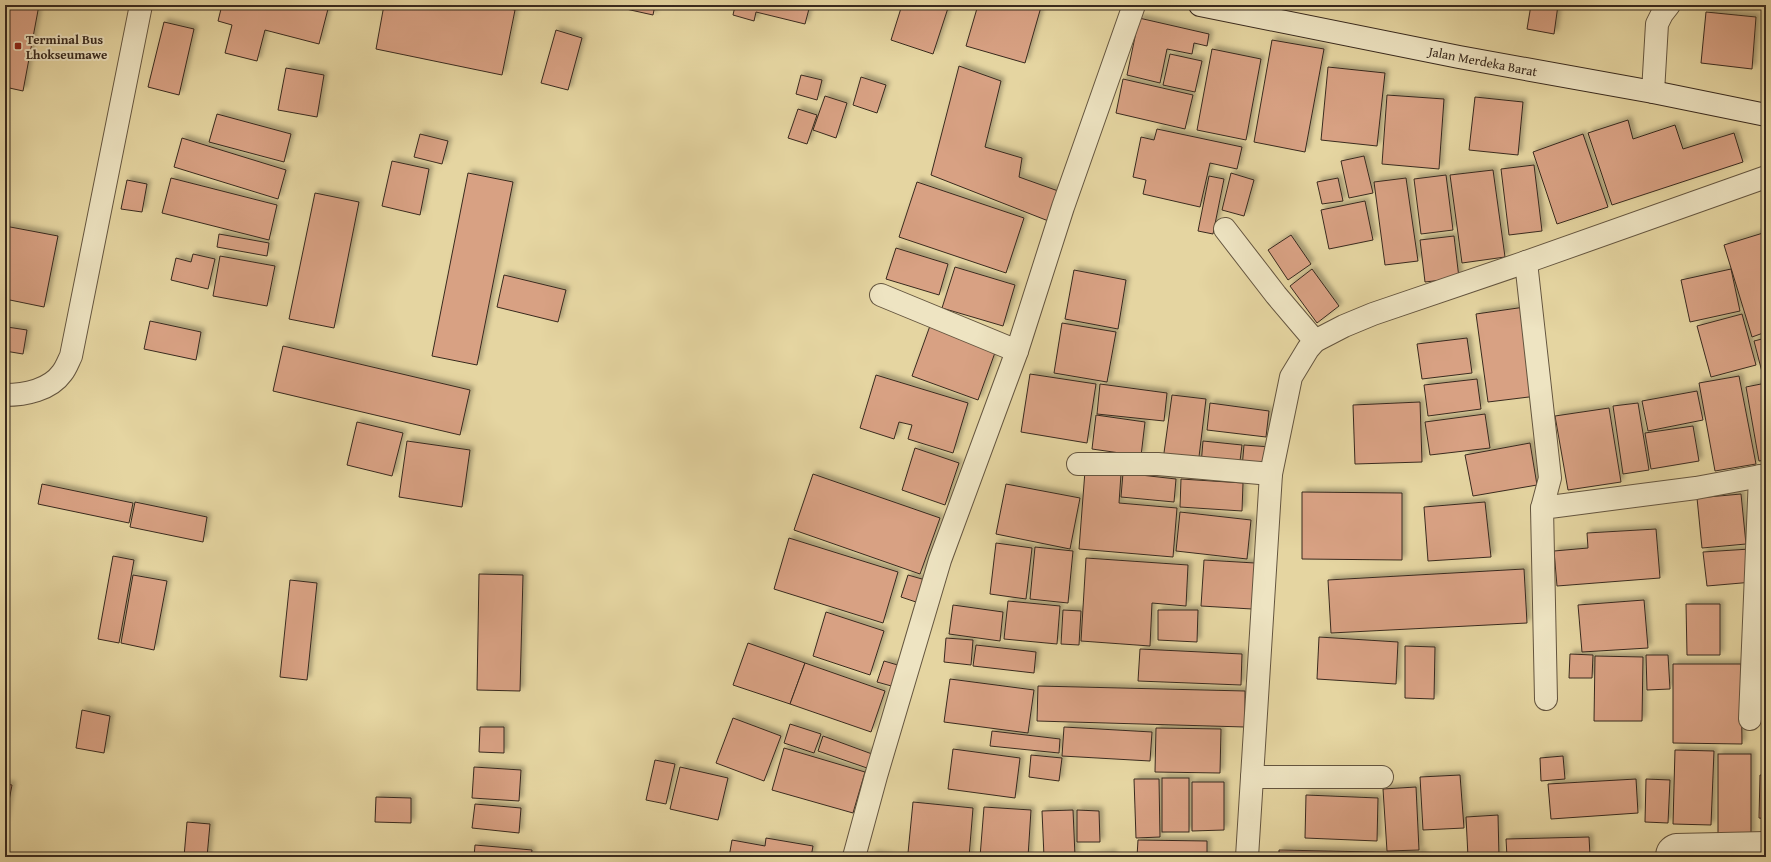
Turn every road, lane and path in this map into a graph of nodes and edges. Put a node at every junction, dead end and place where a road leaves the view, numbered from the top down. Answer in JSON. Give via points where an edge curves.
{"nodes":[{"id":1,"x":141,"y":5,"type":"edge"},
{"id":2,"x":1134,"y":5,"type":"edge"},
{"id":3,"x":1200,"y":5,"type":"edge"},
{"id":4,"x":1669,"y":5,"type":"edge"},
{"id":5,"x":1653,"y":92,"type":"junction"},
{"id":6,"x":1766,"y":115,"type":"edge"},
{"id":7,"x":1766,"y":177,"type":"edge"},
{"id":8,"x":1225,"y":230,"type":"dead end"},
{"id":9,"x":1526,"y":262,"type":"junction"},
{"id":10,"x":881,"y":295,"type":"dead end"},
{"id":11,"x":1315,"y":341,"type":"junction"},
{"id":12,"x":1017,"y":351,"type":"junction"},
{"id":13,"x":5,"y":395,"type":"edge"},
{"id":14,"x":1078,"y":464,"type":"dead end"},
{"id":15,"x":1272,"y":474,"type":"junction"},
{"id":16,"x":1763,"y":476,"type":"edge"},
{"id":17,"x":1542,"y":508,"type":"junction"},
{"id":18,"x":1546,"y":699,"type":"dead end"},
{"id":19,"x":1750,"y":719,"type":"dead end"},
{"id":20,"x":1252,"y":777,"type":"junction"},
{"id":21,"x":1382,"y":777,"type":"dead end"},
{"id":22,"x":1766,"y":843,"type":"edge"},
{"id":23,"x":854,"y":857,"type":"edge"},
{"id":24,"x":1247,"y":857,"type":"edge"},
{"id":25,"x":1667,"y":857,"type":"edge"}],
"edges":[{"from":1,"to":13,"type":"street","via":[[71,356],[62,374],[52,383],[40,390]]},
{"from":2,"to":12,"type":"street","via":[[1063,207]]},
{"from":3,"to":5,"type":"street","name":"Jalan Merdeka Barat","via":[[1459,57]]},
{"from":4,"to":5,"type":"street","via":[[1657,24]]},
{"from":5,"to":6,"type":"street","name":"Jalan Merdeka Barat"},
{"from":7,"to":9,"type":"street"},
{"from":8,"to":11,"type":"street"},
{"from":9,"to":11,"type":"street","via":[[1373,314]]},
{"from":9,"to":17,"type":"street","via":[[1550,478]]},
{"from":10,"to":12,"type":"street"},
{"from":11,"to":15,"type":"street","via":[[1291,376]]},
{"from":12,"to":23,"type":"street","via":[[940,560]]},
{"from":14,"to":15,"type":"street","via":[[1158,464]]},
{"from":15,"to":20,"type":"street"},
{"from":16,"to":17,"type":"street","via":[[1696,488]]},
{"from":16,"to":19,"type":"street"},
{"from":17,"to":18,"type":"street"},
{"from":20,"to":21,"type":"street"},
{"from":20,"to":24,"type":"street"},
{"from":22,"to":25,"type":"street","via":[[1676,845],[1667,851]]}]}
